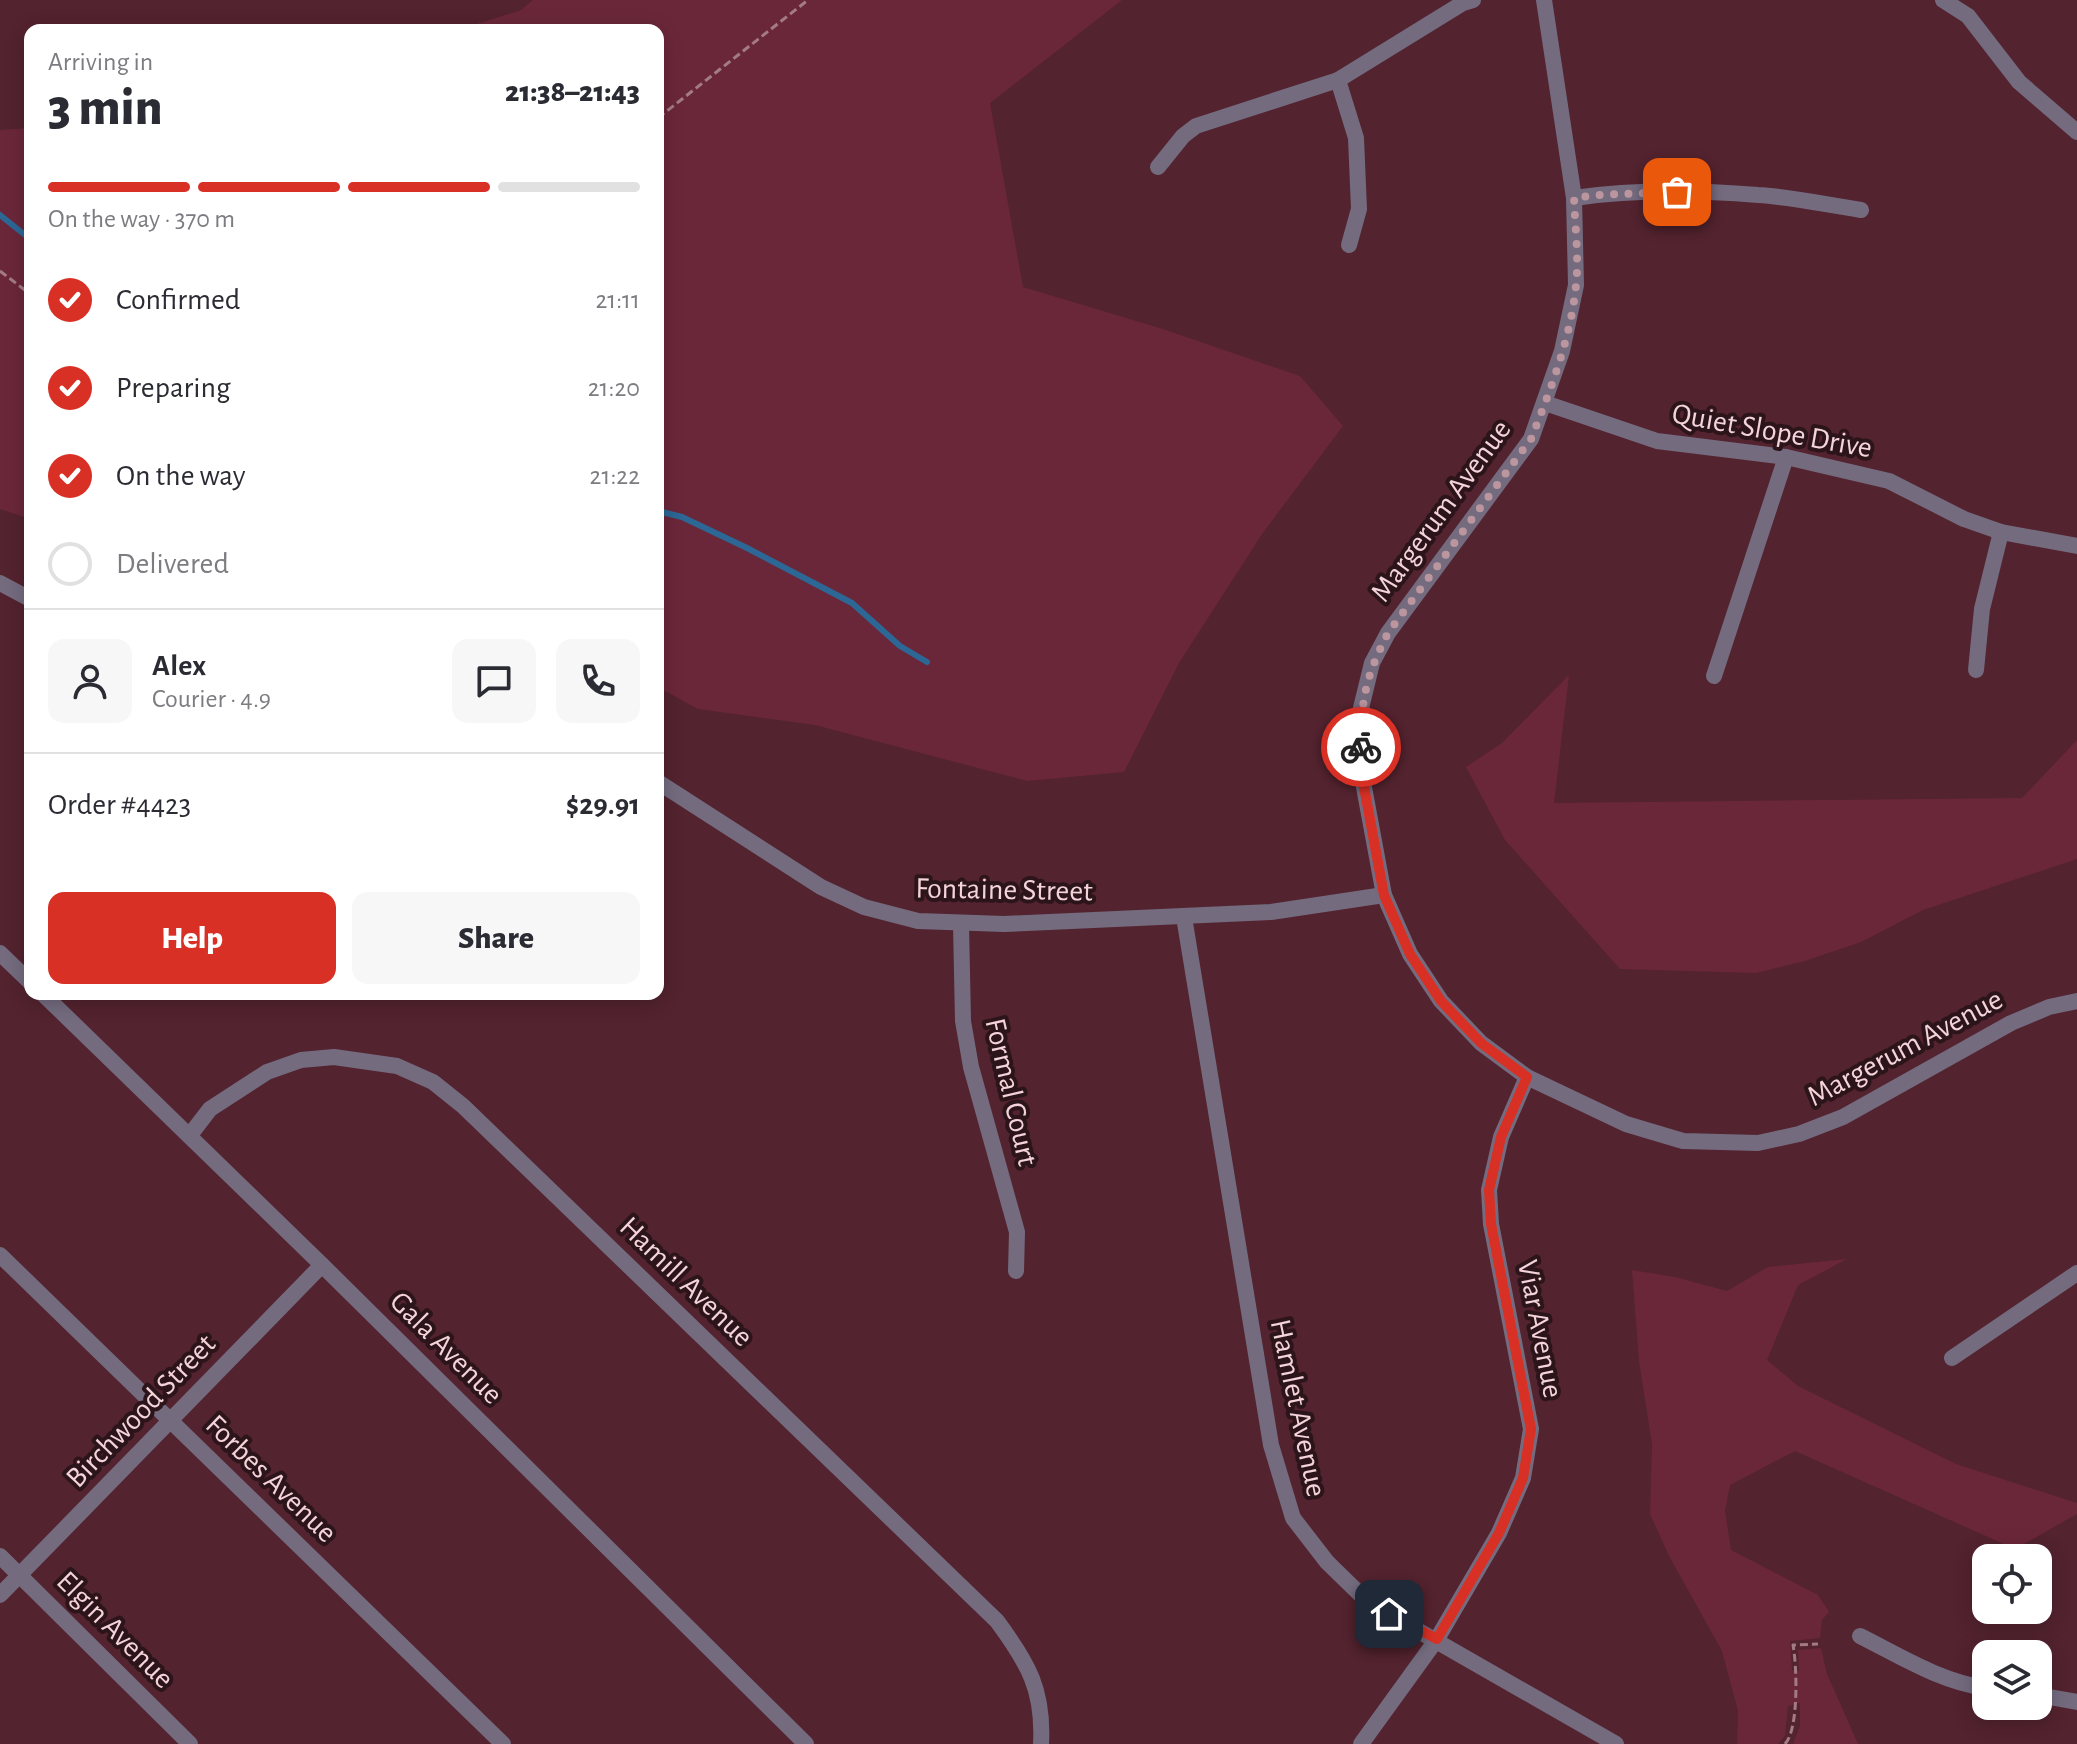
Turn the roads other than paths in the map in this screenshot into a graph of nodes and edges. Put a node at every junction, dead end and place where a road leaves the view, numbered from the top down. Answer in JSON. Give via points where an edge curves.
{"nodes":[{"id":1,"x":1473,"y":0,"type":"edge"},
{"id":2,"x":1544,"y":0,"type":"edge"},
{"id":3,"x":1943,"y":0,"type":"edge"},
{"id":4,"x":1338,"y":80,"type":"junction"},
{"id":5,"x":2077,"y":132,"type":"edge"},
{"id":6,"x":1158,"y":167,"type":"dead end"},
{"id":7,"x":1574,"y":198,"type":"junction"},
{"id":8,"x":1861,"y":210,"type":"dead end"},
{"id":9,"x":1349,"y":245,"type":"dead end"},
{"id":10,"x":1545,"y":403,"type":"junction"},
{"id":11,"x":1786,"y":457,"type":"junction"},
{"id":12,"x":2001,"y":532,"type":"junction"},
{"id":13,"x":2077,"y":546,"type":"edge"},
{"id":14,"x":0,"y":583,"type":"edge"},
{"id":15,"x":24,"y":596,"type":"edge"},
{"id":16,"x":1976,"y":670,"type":"dead end"},
{"id":17,"x":1714,"y":676,"type":"dead end"},
{"id":18,"x":664,"y":786,"type":"edge"},
{"id":19,"x":1384,"y":895,"type":"junction"},
{"id":20,"x":1184,"y":917,"type":"junction"},
{"id":21,"x":961,"y":924,"type":"junction"},
{"id":22,"x":0,"y":953,"type":"edge"},
{"id":23,"x":24,"y":976,"type":"edge"},
{"id":24,"x":49,"y":1000,"type":"edge"},
{"id":25,"x":2077,"y":1001,"type":"edge"},
{"id":26,"x":1527,"y":1077,"type":"junction"},
{"id":27,"x":190,"y":1135,"type":"junction"},
{"id":28,"x":0,"y":1255,"type":"edge"},
{"id":29,"x":322,"y":1265,"type":"junction"},
{"id":30,"x":1016,"y":1271,"type":"dead end"},
{"id":31,"x":2077,"y":1273,"type":"edge"},
{"id":32,"x":1952,"y":1358,"type":"dead end"},
{"id":33,"x":170,"y":1421,"type":"junction"},
{"id":34,"x":0,"y":1556,"type":"edge"},
{"id":35,"x":20,"y":1575,"type":"junction"},
{"id":36,"x":0,"y":1595,"type":"edge"},
{"id":37,"x":1860,"y":1636,"type":"dead end"},
{"id":38,"x":1437,"y":1639,"type":"junction"},
{"id":39,"x":1972,"y":1686,"type":"edge"},
{"id":40,"x":2052,"y":1698,"type":"edge"},
{"id":41,"x":2077,"y":1702,"type":"edge"},
{"id":42,"x":190,"y":1744,"type":"edge"},
{"id":43,"x":503,"y":1744,"type":"edge"},
{"id":44,"x":806,"y":1744,"type":"edge"},
{"id":45,"x":1041,"y":1744,"type":"edge"},
{"id":46,"x":1361,"y":1744,"type":"edge"},
{"id":47,"x":1616,"y":1744,"type":"edge"}],
"edges":[{"from":1,"to":4,"type":"street"},
{"from":2,"to":7,"type":"street","name":"Margerum Avenue"},
{"from":3,"to":5,"type":"street","via":[[1968,16],[2019,82]]},
{"from":4,"to":6,"type":"street","via":[[1196,126]]},
{"from":4,"to":9,"type":"street","via":[[1356,138],[1359,209]]},
{"from":7,"to":8,"type":"street","via":[[1677,192],[1760,195]]},
{"from":7,"to":10,"type":"street","name":"Margerum Avenue","via":[[1576,285]]},
{"from":10,"to":11,"type":"street","name":"Quiet Slope Drive","via":[[1657,441]]},
{"from":10,"to":19,"type":"street","name":"Margerum Avenue","via":[[1531,439],[1388,633],[1372,663],[1361,708],[1361,771]]},
{"from":11,"to":12,"type":"street","name":"Quiet Slope Drive","via":[[1889,481]]},
{"from":11,"to":17,"type":"street"},
{"from":12,"to":13,"type":"street","name":"Quiet Slope Drive"},
{"from":12,"to":16,"type":"street","via":[[1982,609]]},
{"from":14,"to":15,"type":"street"},
{"from":18,"to":21,"type":"street","name":"Fontaine Street","via":[[821,887],[864,907],[918,921]]},
{"from":19,"to":20,"type":"street","name":"Fontaine Street","via":[[1271,912]]},
{"from":19,"to":26,"type":"street","name":"Margerum Avenue","via":[[1410,954],[1441,1001],[1481,1043]]},
{"from":20,"to":21,"type":"street","name":"Fontaine Street"},
{"from":20,"to":38,"type":"street","name":"Hamlet Avenue","via":[[1271,1445],[1293,1518],[1368,1602]]},
{"from":21,"to":30,"type":"street","name":"Formal Court","via":[[963,1021],[1017,1232]]},
{"from":22,"to":23,"type":"street"},
{"from":24,"to":27,"type":"street","name":"Gala Avenue"},
{"from":25,"to":26,"type":"street","name":"Margerum Avenue","via":[[2011,1023],[1843,1117],[1758,1143],[1683,1141],[1640,1129]]},
{"from":26,"to":38,"type":"street","name":"Viar Avenue","via":[[1501,1137],[1489,1190],[1531,1429],[1523,1478],[1499,1533]]},
{"from":27,"to":29,"type":"street","name":"Gala Avenue"},
{"from":27,"to":45,"type":"street","name":"Hamill Avenue","via":[[210,1109],[267,1072],[301,1060],[334,1057],[397,1066],[433,1082],[997,1621],[1034,1682]]},
{"from":28,"to":33,"type":"street","name":"Forbes Avenue"},
{"from":29,"to":33,"type":"street","name":"Birchwood Street"},
{"from":29,"to":44,"type":"street","name":"Gala Avenue"},
{"from":31,"to":32,"type":"street"},
{"from":33,"to":35,"type":"street","name":"Birchwood Street"},
{"from":33,"to":43,"type":"street","name":"Forbes Avenue"},
{"from":34,"to":35,"type":"street","name":"Elgin Avenue"},
{"from":35,"to":36,"type":"street","name":"Birchwood Street"},
{"from":35,"to":42,"type":"street","name":"Elgin Avenue"},
{"from":37,"to":39,"type":"street"},
{"from":38,"to":46,"type":"street","name":"Viar Avenue"},
{"from":38,"to":47,"type":"street","name":"Hamlet Avenue"},
{"from":40,"to":41,"type":"street"}]}
